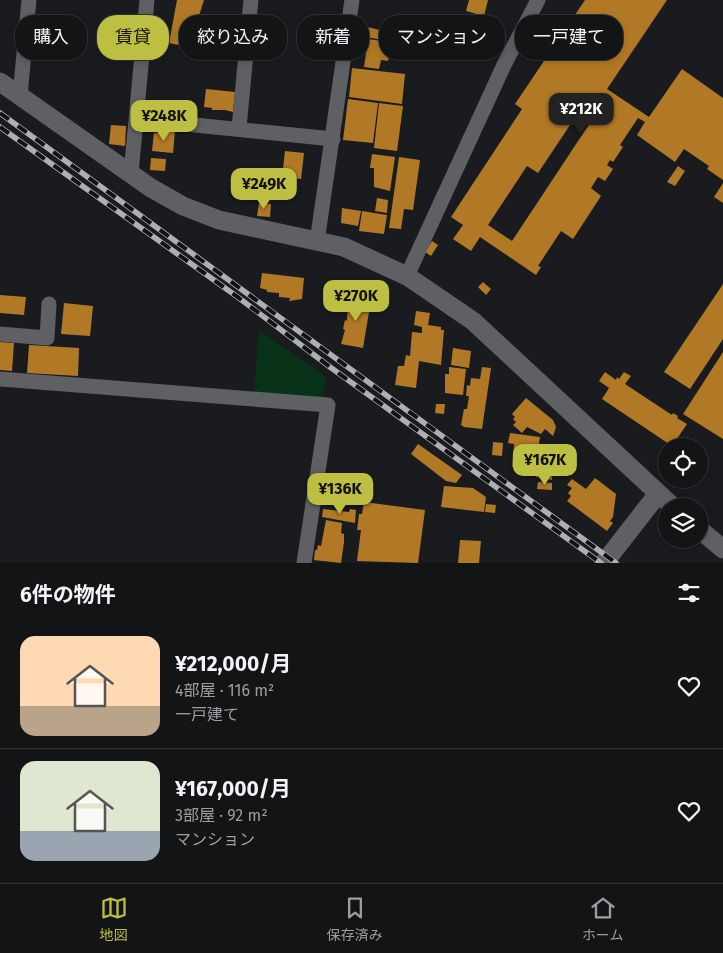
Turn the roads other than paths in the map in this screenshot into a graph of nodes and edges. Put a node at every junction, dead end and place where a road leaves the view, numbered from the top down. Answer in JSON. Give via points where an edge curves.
{"nodes":[{"id":1,"x":29,"y":0,"type":"edge"},
{"id":2,"x":147,"y":0,"type":"edge"},
{"id":3,"x":251,"y":0,"type":"edge"},
{"id":4,"x":352,"y":0,"type":"edge"},
{"id":5,"x":538,"y":0,"type":"edge"},
{"id":6,"x":0,"y":82,"type":"edge"},
{"id":7,"x":20,"y":96,"type":"junction"},
{"id":8,"x":136,"y":119,"type":"junction"},
{"id":9,"x":239,"y":128,"type":"junction"},
{"id":10,"x":333,"y":139,"type":"junction"},
{"id":11,"x":132,"y":174,"type":"junction"},
{"id":12,"x":317,"y":242,"type":"junction"},
{"id":13,"x":407,"y":276,"type":"junction"},
{"id":14,"x":49,"y":304,"type":"dead end"},
{"id":15,"x":0,"y":334,"type":"edge"},
{"id":16,"x":0,"y":379,"type":"edge"},
{"id":17,"x":662,"y":498,"type":"edge"},
{"id":18,"x":658,"y":506,"type":"edge"},
{"id":19,"x":708,"y":536,"type":"edge"},
{"id":20,"x":723,"y":549,"type":"edge"},
{"id":21,"x":304,"y":563,"type":"edge"},
{"id":22,"x":604,"y":563,"type":"edge"}],
"edges":[{"from":1,"to":7,"type":"street"},
{"from":2,"to":8,"type":"street"},
{"from":3,"to":9,"type":"street"},
{"from":4,"to":10,"type":"street"},
{"from":5,"to":13,"type":"street","via":[[504,65]]},
{"from":6,"to":7,"type":"street"},
{"from":7,"to":11,"type":"street"},
{"from":8,"to":9,"type":"street"},
{"from":8,"to":11,"type":"street"},
{"from":9,"to":10,"type":"street"},
{"from":10,"to":12,"type":"street"},
{"from":11,"to":12,"type":"street","via":[[183,206],[219,220]]},
{"from":12,"to":13,"type":"street","via":[[344,247]]},
{"from":13,"to":17,"type":"street","via":[[473,321]]},
{"from":14,"to":15,"type":"street","via":[[47,338]]},
{"from":16,"to":21,"type":"street","via":[[328,405]]},
{"from":18,"to":22,"type":"street"},
{"from":19,"to":20,"type":"street"}]}
